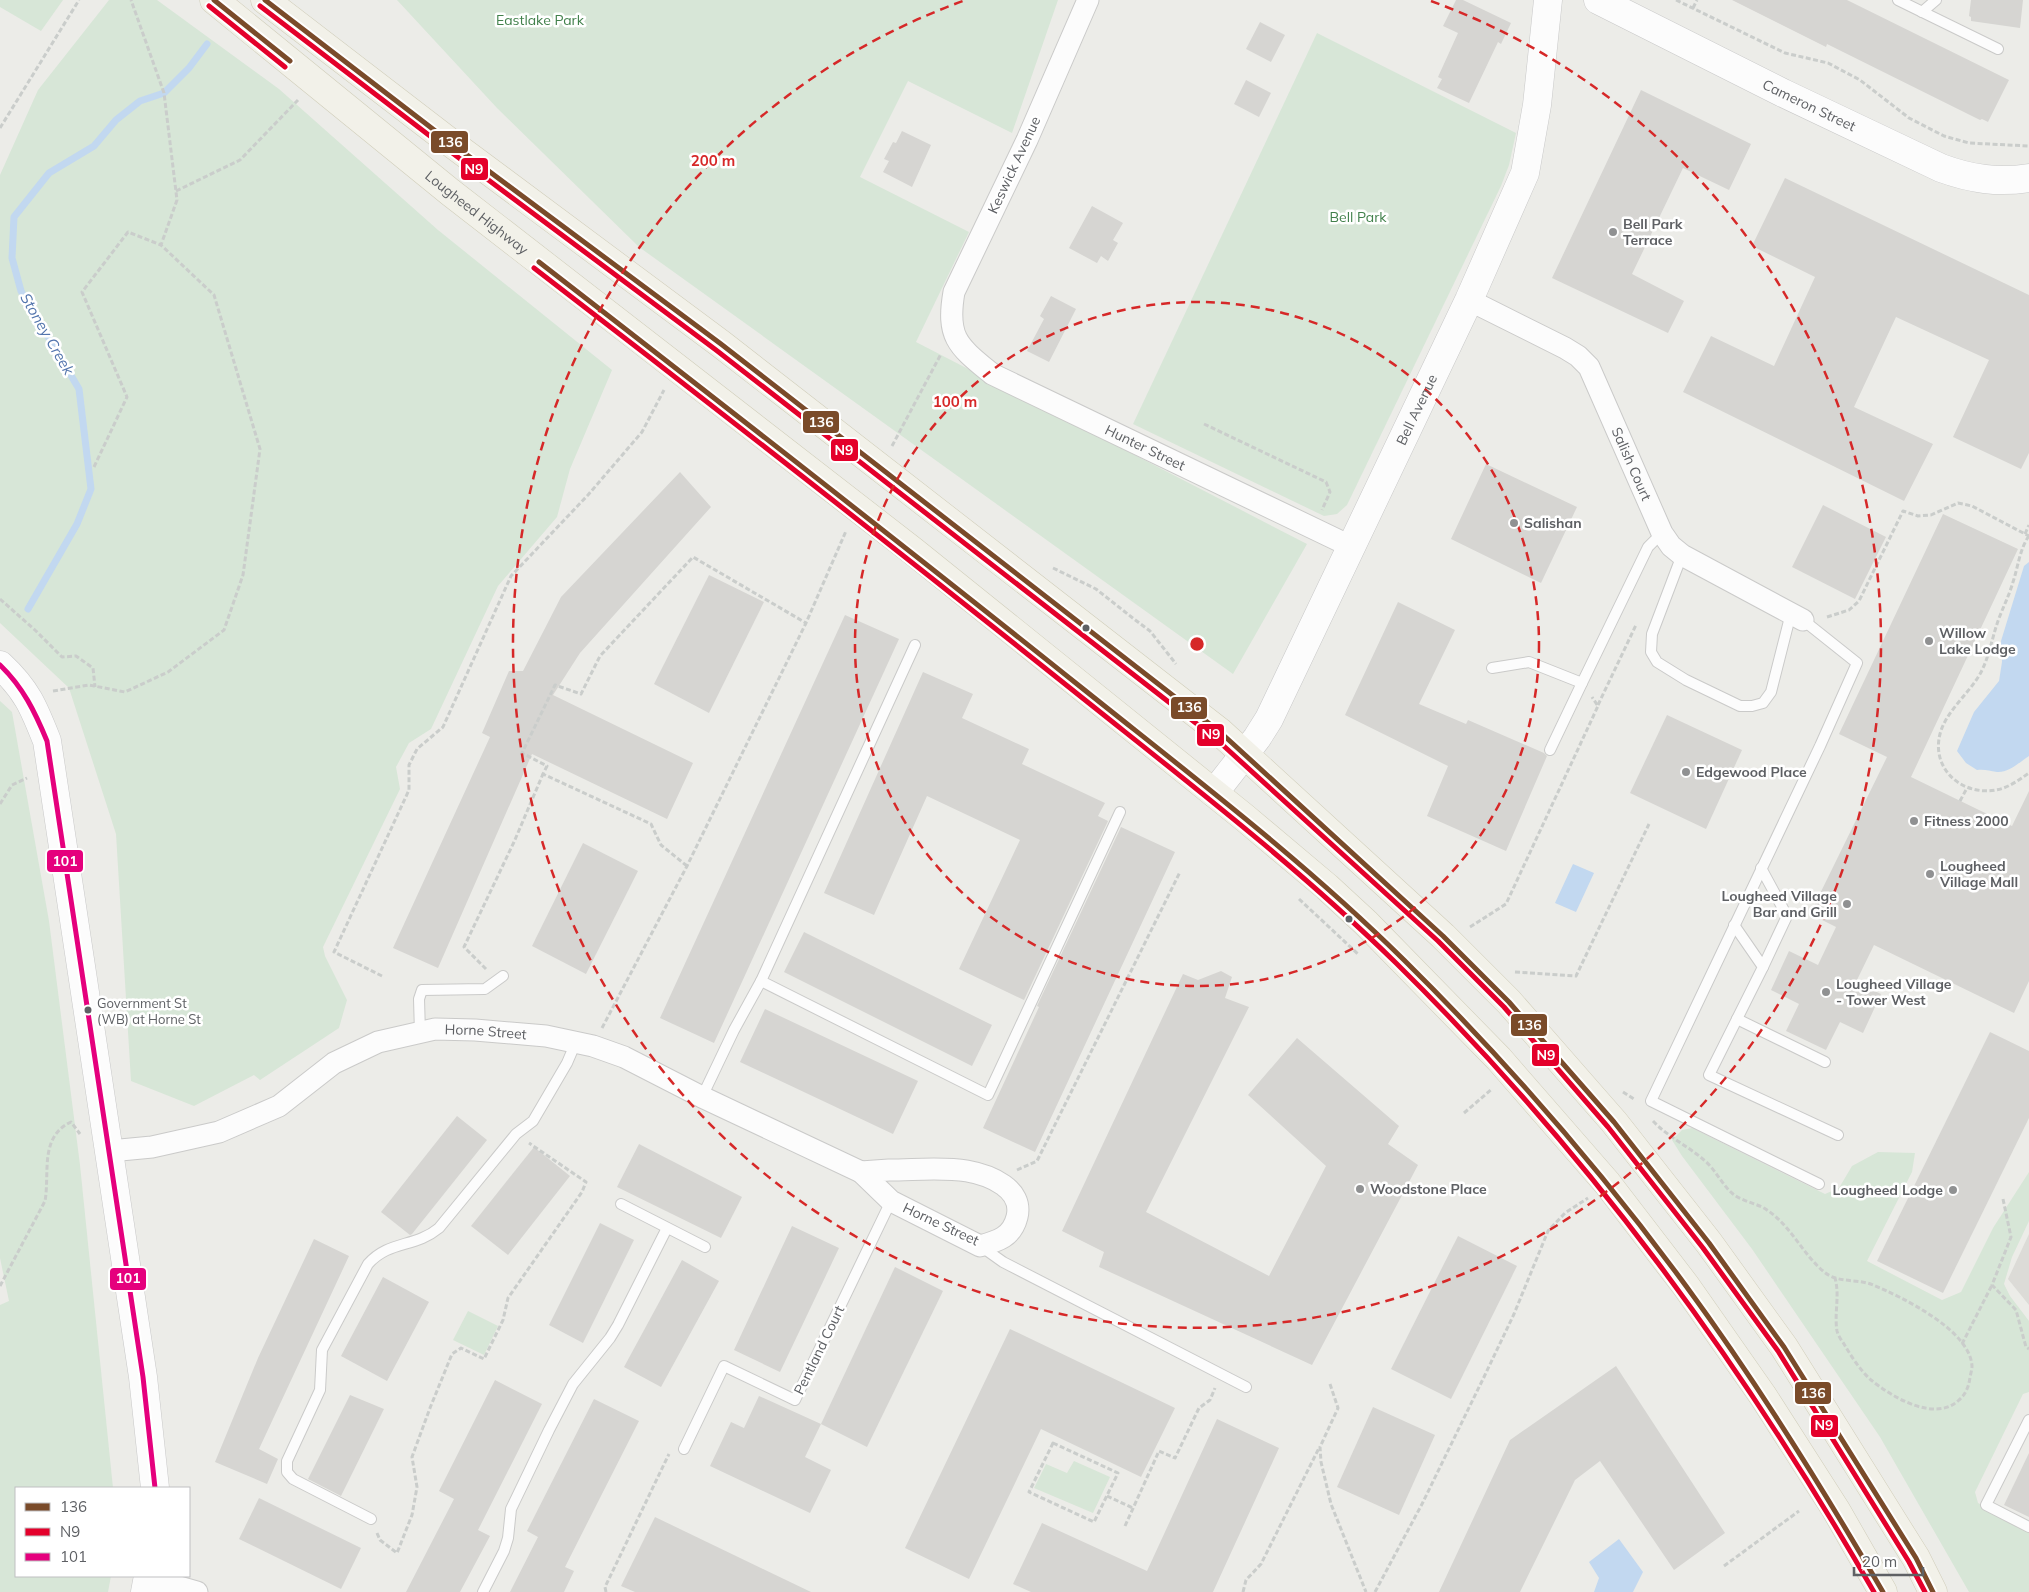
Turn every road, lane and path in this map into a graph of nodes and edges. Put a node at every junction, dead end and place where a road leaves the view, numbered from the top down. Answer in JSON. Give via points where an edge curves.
{"nodes":[{"id":1,"x":79,"y":0,"type":"edge"},
{"id":2,"x":131,"y":0,"type":"edge"},
{"id":3,"x":214,"y":0,"type":"edge"},
{"id":4,"x":265,"y":0,"type":"edge"},
{"id":5,"x":1088,"y":0,"type":"edge"},
{"id":6,"x":1548,"y":0,"type":"edge"},
{"id":7,"x":1598,"y":0,"type":"edge"},
{"id":8,"x":1676,"y":0,"type":"edge"},
{"id":9,"x":1697,"y":0,"type":"edge"},
{"id":10,"x":1898,"y":0,"type":"edge"},
{"id":11,"x":1936,"y":0,"type":"edge"},
{"id":12,"x":1693,"y":8,"type":"junction"},
{"id":13,"x":1922,"y":12,"type":"junction"},
{"id":14,"x":1998,"y":49,"type":"dead end"},
{"id":15,"x":298,"y":99,"type":"dead end"},
{"id":16,"x":0,"y":128,"type":"edge"},
{"id":17,"x":2029,"y":146,"type":"edge"},
{"id":18,"x":2029,"y":178,"type":"edge"},
{"id":19,"x":176,"y":191,"type":"junction"},
{"id":20,"x":161,"y":245,"type":"junction"},
{"id":21,"x":1468,"y":300,"type":"junction"},
{"id":22,"x":953,"y":332,"type":"junction"},
{"id":23,"x":667,"y":384,"type":"dead end"},
{"id":24,"x":1204,"y":424,"type":"dead end"},
{"id":25,"x":889,"y":451,"type":"dead end"},
{"id":26,"x":94,"y":467,"type":"dead end"},
{"id":27,"x":1321,"y":513,"type":"dead end"},
{"id":28,"x":2029,"y":525,"type":"edge"},
{"id":29,"x":848,"y":527,"type":"dead end"},
{"id":30,"x":1662,"y":533,"type":"junction"},
{"id":31,"x":2028,"y":535,"type":"edge"},
{"id":32,"x":1350,"y":546,"type":"junction"},
{"id":33,"x":1682,"y":555,"type":"junction"},
{"id":34,"x":0,"y":599,"type":"edge"},
{"id":35,"x":1797,"y":617,"type":"junction"},
{"id":36,"x":1638,"y":619,"type":"dead end"},
{"id":37,"x":806,"y":623,"type":"junction"},
{"id":38,"x":915,"y":645,"type":"dead end"},
{"id":39,"x":0,"y":665,"type":"edge"},
{"id":40,"x":1492,"y":668,"type":"dead end"},
{"id":41,"x":1582,"y":683,"type":"junction"},
{"id":42,"x":95,"y":687,"type":"junction"},
{"id":43,"x":30,"y":699,"type":"junction"},
{"id":44,"x":1598,"y":706,"type":"junction"},
{"id":45,"x":1550,"y":750,"type":"dead end"},
{"id":46,"x":1243,"y":755,"type":"junction"},
{"id":47,"x":51,"y":768,"type":"junction"},
{"id":48,"x":2029,"y":772,"type":"edge"},
{"id":49,"x":543,"y":774,"type":"junction"},
{"id":50,"x":1967,"y":788,"type":"junction"},
{"id":51,"x":1214,"y":793,"type":"junction"},
{"id":52,"x":1960,"y":801,"type":"dead end"},
{"id":53,"x":0,"y":804,"type":"edge"},
{"id":54,"x":1120,"y":812,"type":"dead end"},
{"id":55,"x":1649,"y":824,"type":"dead end"},
{"id":56,"x":687,"y":866,"type":"junction"},
{"id":57,"x":1761,"y":868,"type":"junction"},
{"id":58,"x":1180,"y":872,"type":"dead end"},
{"id":59,"x":1294,"y":894,"type":"dead end"},
{"id":60,"x":1734,"y":925,"type":"junction"},
{"id":61,"x":1470,"y":928,"type":"dead end"},
{"id":62,"x":1364,"y":959,"type":"dead end"},
{"id":63,"x":1763,"y":966,"type":"junction"},
{"id":64,"x":1515,"y":972,"type":"dead end"},
{"id":65,"x":382,"y":976,"type":"dead end"},
{"id":66,"x":500,"y":978,"type":"joint"},
{"id":67,"x":761,"y":981,"type":"junction"},
{"id":68,"x":1737,"y":1019,"type":"junction"},
{"id":69,"x":420,"y":1033,"type":"junction"},
{"id":70,"x":585,"y":1044,"type":"junction"},
{"id":71,"x":1825,"y":1062,"type":"dead end"},
{"id":72,"x":1492,"y":1089,"type":"dead end"},
{"id":73,"x":1622,"y":1092,"type":"dead end"},
{"id":74,"x":702,"y":1097,"type":"junction"},
{"id":75,"x":1639,"y":1104,"type":"dead end"},
{"id":76,"x":1464,"y":1113,"type":"dead end"},
{"id":77,"x":1649,"y":1116,"type":"dead end"},
{"id":78,"x":516,"y":1134,"type":"junction"},
{"id":79,"x":1838,"y":1136,"type":"dead end"},
{"id":80,"x":110,"y":1151,"type":"junction"},
{"id":81,"x":861,"y":1172,"type":"junction"},
{"id":82,"x":1010,"y":1173,"type":"dead end"},
{"id":83,"x":1819,"y":1184,"type":"dead end"},
{"id":84,"x":1583,"y":1190,"type":"dead end"},
{"id":85,"x":1589,"y":1198,"type":"junction"},
{"id":86,"x":2003,"y":1199,"type":"dead end"},
{"id":87,"x":891,"y":1201,"type":"junction"},
{"id":88,"x":621,"y":1204,"type":"dead end"},
{"id":89,"x":1595,"y":1205,"type":"dead end"},
{"id":90,"x":667,"y":1228,"type":"junction"},
{"id":91,"x":980,"y":1246,"type":"junction"},
{"id":92,"x":705,"y":1247,"type":"dead end"},
{"id":93,"x":1836,"y":1278,"type":"junction"},
{"id":94,"x":1992,"y":1285,"type":"junction"},
{"id":95,"x":0,"y":1286,"type":"edge"},
{"id":96,"x":1962,"y":1344,"type":"junction"},
{"id":97,"x":2029,"y":1349,"type":"edge"},
{"id":98,"x":1222,"y":1374,"type":"junction"},
{"id":99,"x":1330,"y":1384,"type":"dead end"},
{"id":100,"x":1246,"y":1387,"type":"dead end"},
{"id":101,"x":2029,"y":1420,"type":"edge"},
{"id":102,"x":1320,"y":1447,"type":"junction"},
{"id":103,"x":684,"y":1449,"type":"joint"},
{"id":104,"x":155,"y":1487,"type":"edge"},
{"id":105,"x":1107,"y":1496,"type":"junction"},
{"id":106,"x":1133,"y":1508,"type":"junction"},
{"id":107,"x":1799,"y":1511,"type":"dead end"},
{"id":108,"x":371,"y":1519,"type":"joint"},
{"id":109,"x":1125,"y":1526,"type":"dead end"},
{"id":110,"x":2029,"y":1527,"type":"edge"},
{"id":111,"x":1724,"y":1566,"type":"dead end"},
{"id":112,"x":147,"y":1582,"type":"edge"},
{"id":113,"x":197,"y":1592,"type":"edge"},
{"id":114,"x":483,"y":1592,"type":"edge"},
{"id":115,"x":606,"y":1592,"type":"edge"},
{"id":116,"x":1243,"y":1592,"type":"edge"},
{"id":117,"x":1366,"y":1592,"type":"edge"},
{"id":118,"x":1376,"y":1592,"type":"edge"},
{"id":119,"x":1883,"y":1592,"type":"edge"},
{"id":120,"x":1933,"y":1592,"type":"edge"}],
"edges":[{"from":1,"to":16,"type":"path"},
{"from":2,"to":19,"type":"path","via":[[164,93]]},
{"from":3,"to":51,"type":"main road","name":"Lougheed Highway","via":[[450,192],[913,552]]},
{"from":4,"to":46,"type":"main road","via":[[721,344],[1220,732]]},
{"from":5,"to":22,"type":"street","name":"Keswick Avenue","via":[[1027,140],[954,292],[951,311]]},
{"from":6,"to":21,"type":"street","name":"Bell Avenue","via":[[1537,106],[1525,173]]},
{"from":7,"to":18,"type":"street","name":"Cameron Street","via":[[1941,168],[1986,180]]},
{"from":8,"to":12,"type":"path"},
{"from":9,"to":12,"type":"path"},
{"from":10,"to":13,"type":"lane"},
{"from":11,"to":13,"type":"lane"},
{"from":12,"to":17,"type":"path","via":[[1785,53],[1828,63],[1860,80],[1909,118],[1944,136],[1969,143]]},
{"from":13,"to":14,"type":"lane"},
{"from":15,"to":19,"type":"path","via":[[240,160]]},
{"from":19,"to":20,"type":"path","via":[[177,200]]},
{"from":20,"to":26,"type":"path","via":[[128,232],[82,292],[127,396]]},
{"from":20,"to":42,"type":"path","via":[[214,295],[260,449],[243,575],[224,630],[168,672],[125,692]]},
{"from":21,"to":30,"type":"street","name":"Salish Court","via":[[1565,348],[1588,367]]},
{"from":21,"to":32,"type":"street","name":"Bell Avenue"},
{"from":22,"to":25,"type":"path"},
{"from":22,"to":32,"type":"street","name":"Hunter Street","via":[[964,351],[992,374]]},
{"from":23,"to":65,"type":"path","via":[[642,432],[512,576],[443,726],[417,749],[409,765],[409,790],[334,952]]},
{"from":24,"to":27,"type":"path","via":[[1326,482],[1330,492]]},
{"from":28,"to":31,"type":"path"},
{"from":29,"to":37,"type":"path"},
{"from":30,"to":33,"type":"street","name":"Salish Court"},
{"from":30,"to":41,"type":"lane","via":[[1648,547]]},
{"from":31,"to":35,"type":"path","via":[[1972,506],[1958,503],[1931,515],[1918,516],[1903,511],[1859,602],[1832,617]]},
{"from":31,"to":50,"type":"path","via":[[1984,666],[1945,721],[1940,734],[1941,762],[1950,777]]},
{"from":32,"to":46,"type":"street","name":"Bell Avenue","via":[[1269,719]]},
{"from":33,"to":35,"type":"street","name":"Salish Court"},
{"from":33,"to":35,"type":"lane","via":[[1650,643],[1657,662],[1686,680],[1740,706],[1763,703],[1771,692]]},
{"from":34,"to":42,"type":"path","via":[[62,657],[76,656],[93,668]]},
{"from":35,"to":57,"type":"lane","via":[[1857,663]]},
{"from":36,"to":44,"type":"path"},
{"from":37,"to":49,"type":"path","via":[[693,557],[600,656],[581,694],[555,685],[522,753],[547,766]]},
{"from":37,"to":56,"type":"path"},
{"from":38,"to":67,"type":"lane"},
{"from":39,"to":43,"type":"street"},
{"from":40,"to":41,"type":"lane","via":[[1529,662]]},
{"from":41,"to":44,"type":"path"},
{"from":41,"to":45,"type":"lane"},
{"from":42,"to":43,"type":"path","via":[[59,689]]},
{"from":43,"to":47,"type":"street","via":[[47,741]]},
{"from":44,"to":61,"type":"path","via":[[1506,904]]},
{"from":46,"to":51,"type":"street","name":"Bell Avenue"},
{"from":46,"to":120,"type":"main road","via":[[1443,936],[1508,1002],[1614,1122],[1709,1243],[1784,1347],[1916,1558]]},
{"from":47,"to":53,"type":"path","via":[[12,785]]},
{"from":47,"to":80,"type":"street"},
{"from":48,"to":50,"type":"path","via":[[2006,788],[1987,791]]},
{"from":49,"to":56,"type":"path","via":[[651,824],[661,845]]},
{"from":49,"to":66,"type":"path","via":[[464,947]]},
{"from":50,"to":52,"type":"path"},
{"from":51,"to":119,"type":"main road","name":"Lougheed Highway","via":[[1327,888],[1403,959],[1499,1059],[1607,1183],[1686,1286],[1763,1396],[1836,1510]]},
{"from":54,"to":67,"type":"lane","via":[[988,1095]]},
{"from":55,"to":64,"type":"path","via":[[1576,976]]},
{"from":56,"to":70,"type":"path"},
{"from":57,"to":60,"type":"lane"},
{"from":57,"to":63,"type":"lane","via":[[1786,916]]},
{"from":58,"to":82,"type":"path","via":[[1037,1161]]},
{"from":59,"to":62,"type":"path"},
{"from":60,"to":63,"type":"lane"},
{"from":60,"to":83,"type":"lane","via":[[1651,1101]]},
{"from":63,"to":68,"type":"lane"},
{"from":66,"to":69,"type":"lane","via":[[485,989],[422,990],[419,999]]},
{"from":67,"to":74,"type":"lane"},
{"from":68,"to":71,"type":"lane"},
{"from":68,"to":79,"type":"lane","via":[[1709,1075]]},
{"from":69,"to":70,"type":"street","name":"Horne Street","via":[[435,1029],[514,1032]]},
{"from":69,"to":80,"type":"street","name":"Horne Street","via":[[378,1042],[334,1063],[279,1106],[219,1132]]},
{"from":70,"to":74,"type":"street","name":"Horne Street","via":[[624,1057]]},
{"from":70,"to":78,"type":"lane","via":[[567,1063],[533,1121]]},
{"from":72,"to":76,"type":"path"},
{"from":73,"to":75,"type":"path"},
{"from":74,"to":81,"type":"street","name":"Horne Street"},
{"from":77,"to":93,"type":"path","via":[[1662,1130],[1710,1165],[1734,1194],[1767,1209],[1824,1272]]},
{"from":78,"to":108,"type":"lane","via":[[439,1228],[424,1239],[376,1254],[322,1350],[320,1390],[287,1461],[286,1472],[293,1479]]},
{"from":78,"to":108,"type":"path","via":[[586,1182],[508,1298],[504,1320],[484,1360],[461,1348],[452,1354],[412,1458],[417,1487],[412,1516],[397,1553],[380,1540]]},
{"from":80,"to":95,"type":"path","via":[[86,1142],[71,1122],[57,1132],[47,1158],[45,1201]]},
{"from":80,"to":104,"type":"street","via":[[143,1377]]},
{"from":81,"to":87,"type":"street","name":"Horne Street"},
{"from":81,"to":91,"type":"street","name":"Horne Street","via":[[967,1171],[1000,1182],[1017,1202],[1019,1209],[1015,1225],[1002,1240]]},
{"from":84,"to":85,"type":"path"},
{"from":85,"to":89,"type":"path"},
{"from":85,"to":118,"type":"path","via":[[1566,1213],[1548,1231],[1484,1377]]},
{"from":86,"to":94,"type":"path","via":[[2011,1237]]},
{"from":87,"to":91,"type":"street","name":"Horne Street"},
{"from":87,"to":103,"type":"lane","name":"Pentland Court","via":[[795,1400],[724,1366]]},
{"from":88,"to":90,"type":"lane"},
{"from":90,"to":92,"type":"lane"},
{"from":90,"to":114,"type":"lane","via":[[618,1325],[573,1384],[541,1445],[510,1509],[508,1538]]},
{"from":91,"to":98,"type":"lane","via":[[1003,1262]]},
{"from":93,"to":96,"type":"path","via":[[1871,1284],[1909,1301],[1946,1326]]},
{"from":93,"to":96,"type":"path","via":[[1837,1332],[1850,1355],[1870,1379],[1909,1404],[1933,1409],[1953,1406],[1964,1395],[1972,1365]]},
{"from":94,"to":96,"type":"path"},
{"from":94,"to":97,"type":"path","via":[[2016,1310]]},
{"from":98,"to":100,"type":"lane"},
{"from":98,"to":106,"type":"path","via":[[1210,1400],[1199,1408],[1175,1458],[1159,1451]]},
{"from":99,"to":102,"type":"path","via":[[1338,1408]]},
{"from":101,"to":110,"type":"lane","via":[[1986,1505]]},
{"from":102,"to":116,"type":"path","via":[[1261,1564],[1246,1580]]},
{"from":102,"to":117,"type":"path","via":[[1331,1504]]},
{"from":103,"to":115,"type":"path","via":[[672,1449],[605,1587]]},
{"from":105,"to":105,"type":"path","via":[[1118,1473],[1053,1443],[1029,1492],[1094,1522]]},
{"from":105,"to":106,"type":"path"},
{"from":106,"to":109,"type":"path"},
{"from":107,"to":111,"type":"path"},
{"from":112,"to":113,"type":"street"}]}
